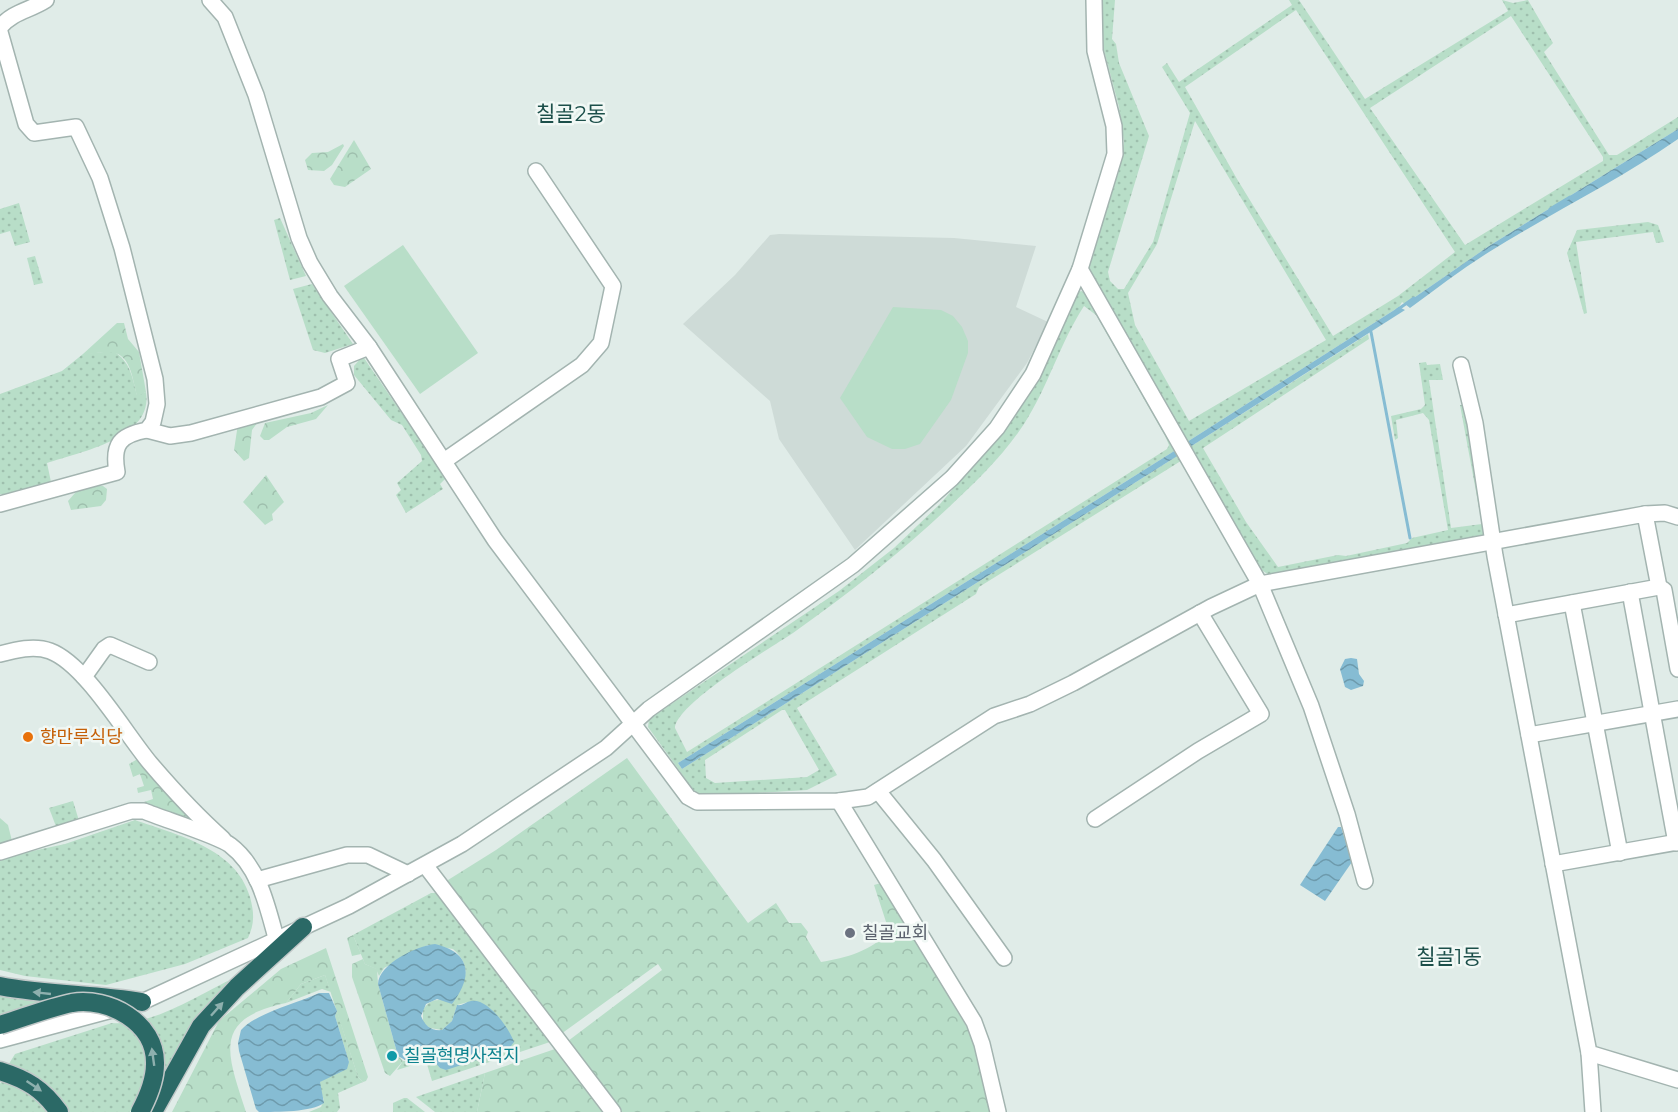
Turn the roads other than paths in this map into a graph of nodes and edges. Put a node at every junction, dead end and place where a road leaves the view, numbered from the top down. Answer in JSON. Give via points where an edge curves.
{"nodes":[{"id":1,"x":46,"y":0,"type":"edge"},
{"id":2,"x":210,"y":0,"type":"edge"},
{"id":3,"x":1094,"y":0,"type":"edge"},
{"id":4,"x":0,"y":27,"type":"edge"},
{"id":5,"x":0,"y":32,"type":"edge"},
{"id":6,"x":6,"y":77,"type":"edge"},
{"id":7,"x":536,"y":171,"type":"dead end"},
{"id":8,"x":1080,"y":270,"type":"junction"},
{"id":9,"x":369,"y":347,"type":"junction"},
{"id":10,"x":1461,"y":365,"type":"dead end"},
{"id":11,"x":147,"y":430,"type":"junction"},
{"id":12,"x":444,"y":461,"type":"junction"},
{"id":13,"x":0,"y":504,"type":"edge"},
{"id":14,"x":1645,"y":514,"type":"junction"},
{"id":15,"x":1678,"y":517,"type":"edge"},
{"id":16,"x":1494,"y":542,"type":"junction"},
{"id":17,"x":1260,"y":584,"type":"junction"},
{"id":18,"x":1659,"y":587,"type":"junction"},
{"id":19,"x":1630,"y":592,"type":"junction"},
{"id":20,"x":1572,"y":603,"type":"junction"},
{"id":21,"x":1200,"y":613,"type":"junction"},
{"id":22,"x":1506,"y":615,"type":"junction"},
{"id":23,"x":0,"y":654,"type":"edge"},
{"id":24,"x":149,"y":662,"type":"dead end"},
{"id":25,"x":1678,"y":669,"type":"edge"},
{"id":26,"x":84,"y":677,"type":"junction"},
{"id":27,"x":1678,"y":708,"type":"edge"},
{"id":28,"x":1651,"y":713,"type":"junction"},
{"id":29,"x":632,"y":722,"type":"junction"},
{"id":30,"x":1595,"y":724,"type":"junction"},
{"id":31,"x":1529,"y":735,"type":"junction"},
{"id":32,"x":878,"y":791,"type":"junction"},
{"id":33,"x":839,"y":801,"type":"junction"},
{"id":34,"x":1095,"y":819,"type":"dead end"},
{"id":35,"x":1677,"y":842,"type":"edge"},
{"id":36,"x":229,"y":845,"type":"junction"},
{"id":37,"x":0,"y":852,"type":"edge"},
{"id":38,"x":1620,"y":853,"type":"junction"},
{"id":39,"x":1553,"y":864,"type":"junction"},
{"id":40,"x":425,"y":865,"type":"junction"},
{"id":41,"x":408,"y":874,"type":"junction"},
{"id":42,"x":257,"y":880,"type":"junction"},
{"id":43,"x":1365,"y":881,"type":"dead end"},
{"id":44,"x":303,"y":927,"type":"junction"},
{"id":45,"x":276,"y":938,"type":"junction"},
{"id":46,"x":1004,"y":958,"type":"dead end"},
{"id":47,"x":0,"y":986,"type":"edge"},
{"id":48,"x":142,"y":1002,"type":"junction"},
{"id":49,"x":0,"y":1025,"type":"edge"},
{"id":50,"x":0,"y":1040,"type":"edge"},
{"id":51,"x":1589,"y":1053,"type":"junction"},
{"id":52,"x":0,"y":1071,"type":"edge"},
{"id":53,"x":1678,"y":1080,"type":"edge"},
{"id":54,"x":59,"y":1112,"type":"edge"},
{"id":55,"x":140,"y":1112,"type":"edge"},
{"id":56,"x":153,"y":1112,"type":"edge"},
{"id":57,"x":613,"y":1112,"type":"edge"},
{"id":58,"x":998,"y":1112,"type":"edge"},
{"id":59,"x":1593,"y":1112,"type":"edge"}],
"edges":[{"from":1,"to":4,"type":"street","via":[[29,11],[13,14]]},
{"from":2,"to":9,"type":"street","via":[[225,17],[256,95],[305,252],[330,296]]},
{"from":3,"to":8,"type":"street","via":[[1095,51],[1114,126],[1115,154]]},
{"from":5,"to":6,"type":"street"},
{"from":6,"to":11,"type":"street","via":[[34,134],[76,127],[100,178],[155,379],[157,404]]},
{"from":7,"to":12,"type":"street","via":[[613,286],[601,344],[582,364]]},
{"from":8,"to":17,"type":"street"},
{"from":8,"to":29,"type":"street","via":[[1033,374],[1017,400],[952,478],[853,564]]},
{"from":9,"to":11,"type":"street","via":[[339,359],[347,383],[321,397],[191,434],[170,436]]},
{"from":9,"to":12,"type":"street"},
{"from":10,"to":16,"type":"street","via":[[1475,423]]},
{"from":11,"to":13,"type":"street","via":[[130,433],[118,443],[117,472]]},
{"from":12,"to":29,"type":"street","via":[[495,540]]},
{"from":14,"to":15,"type":"street"},
{"from":14,"to":16,"type":"street"},
{"from":14,"to":18,"type":"street"},
{"from":16,"to":17,"type":"street"},
{"from":16,"to":22,"type":"street"},
{"from":17,"to":21,"type":"street"},
{"from":17,"to":43,"type":"street","via":[[1311,706]]},
{"from":18,"to":19,"type":"street"},
{"from":18,"to":25,"type":"street","via":[[1664,590]]},
{"from":19,"to":20,"type":"street"},
{"from":19,"to":28,"type":"street"},
{"from":20,"to":22,"type":"street"},
{"from":20,"to":30,"type":"street"},
{"from":21,"to":32,"type":"street","via":[[1073,683],[994,716]]},
{"from":21,"to":34,"type":"street","via":[[1261,714]]},
{"from":22,"to":31,"type":"street"},
{"from":23,"to":26,"type":"street","via":[[29,648],[50,651]]},
{"from":24,"to":26,"type":"street","via":[[110,645]]},
{"from":26,"to":36,"type":"street","via":[[150,763]]},
{"from":27,"to":28,"type":"street"},
{"from":28,"to":30,"type":"street"},
{"from":28,"to":35,"type":"street"},
{"from":29,"to":33,"type":"street","via":[[688,797],[697,801]]},
{"from":29,"to":40,"type":"street","via":[[606,748]]},
{"from":30,"to":31,"type":"street"},
{"from":30,"to":38,"type":"street"},
{"from":31,"to":39,"type":"street"},
{"from":32,"to":33,"type":"street"},
{"from":32,"to":46,"type":"street","via":[[934,860]]},
{"from":33,"to":58,"type":"street","via":[[974,1022]]},
{"from":35,"to":38,"type":"street"},
{"from":36,"to":37,"type":"street","via":[[144,812],[131,811]]},
{"from":36,"to":42,"type":"street"},
{"from":38,"to":39,"type":"street"},
{"from":39,"to":51,"type":"street"},
{"from":40,"to":41,"type":"street"},
{"from":40,"to":57,"type":"street"},
{"from":41,"to":42,"type":"street","via":[[368,855],[347,855]]},
{"from":41,"to":44,"type":"street"},
{"from":42,"to":45,"type":"street"},
{"from":44,"to":45,"type":"street"},
{"from":56,"to":44,"type":"highway","one_way":true,"via":[[201,1026]]},
{"from":45,"to":48,"type":"street"},
{"from":48,"to":47,"type":"highway","one_way":true},
{"from":48,"to":50,"type":"street"},
{"from":55,"to":49,"type":"highway","one_way":true,"bridge":true,"via":[[153,1082],[156,1062],[151,1042],[126,1014],[110,1006],[72,1003]]},
{"from":51,"to":53,"type":"street"},
{"from":51,"to":59,"type":"street"},
{"from":52,"to":54,"type":"highway","one_way":true,"via":[[40,1089]]}]}
